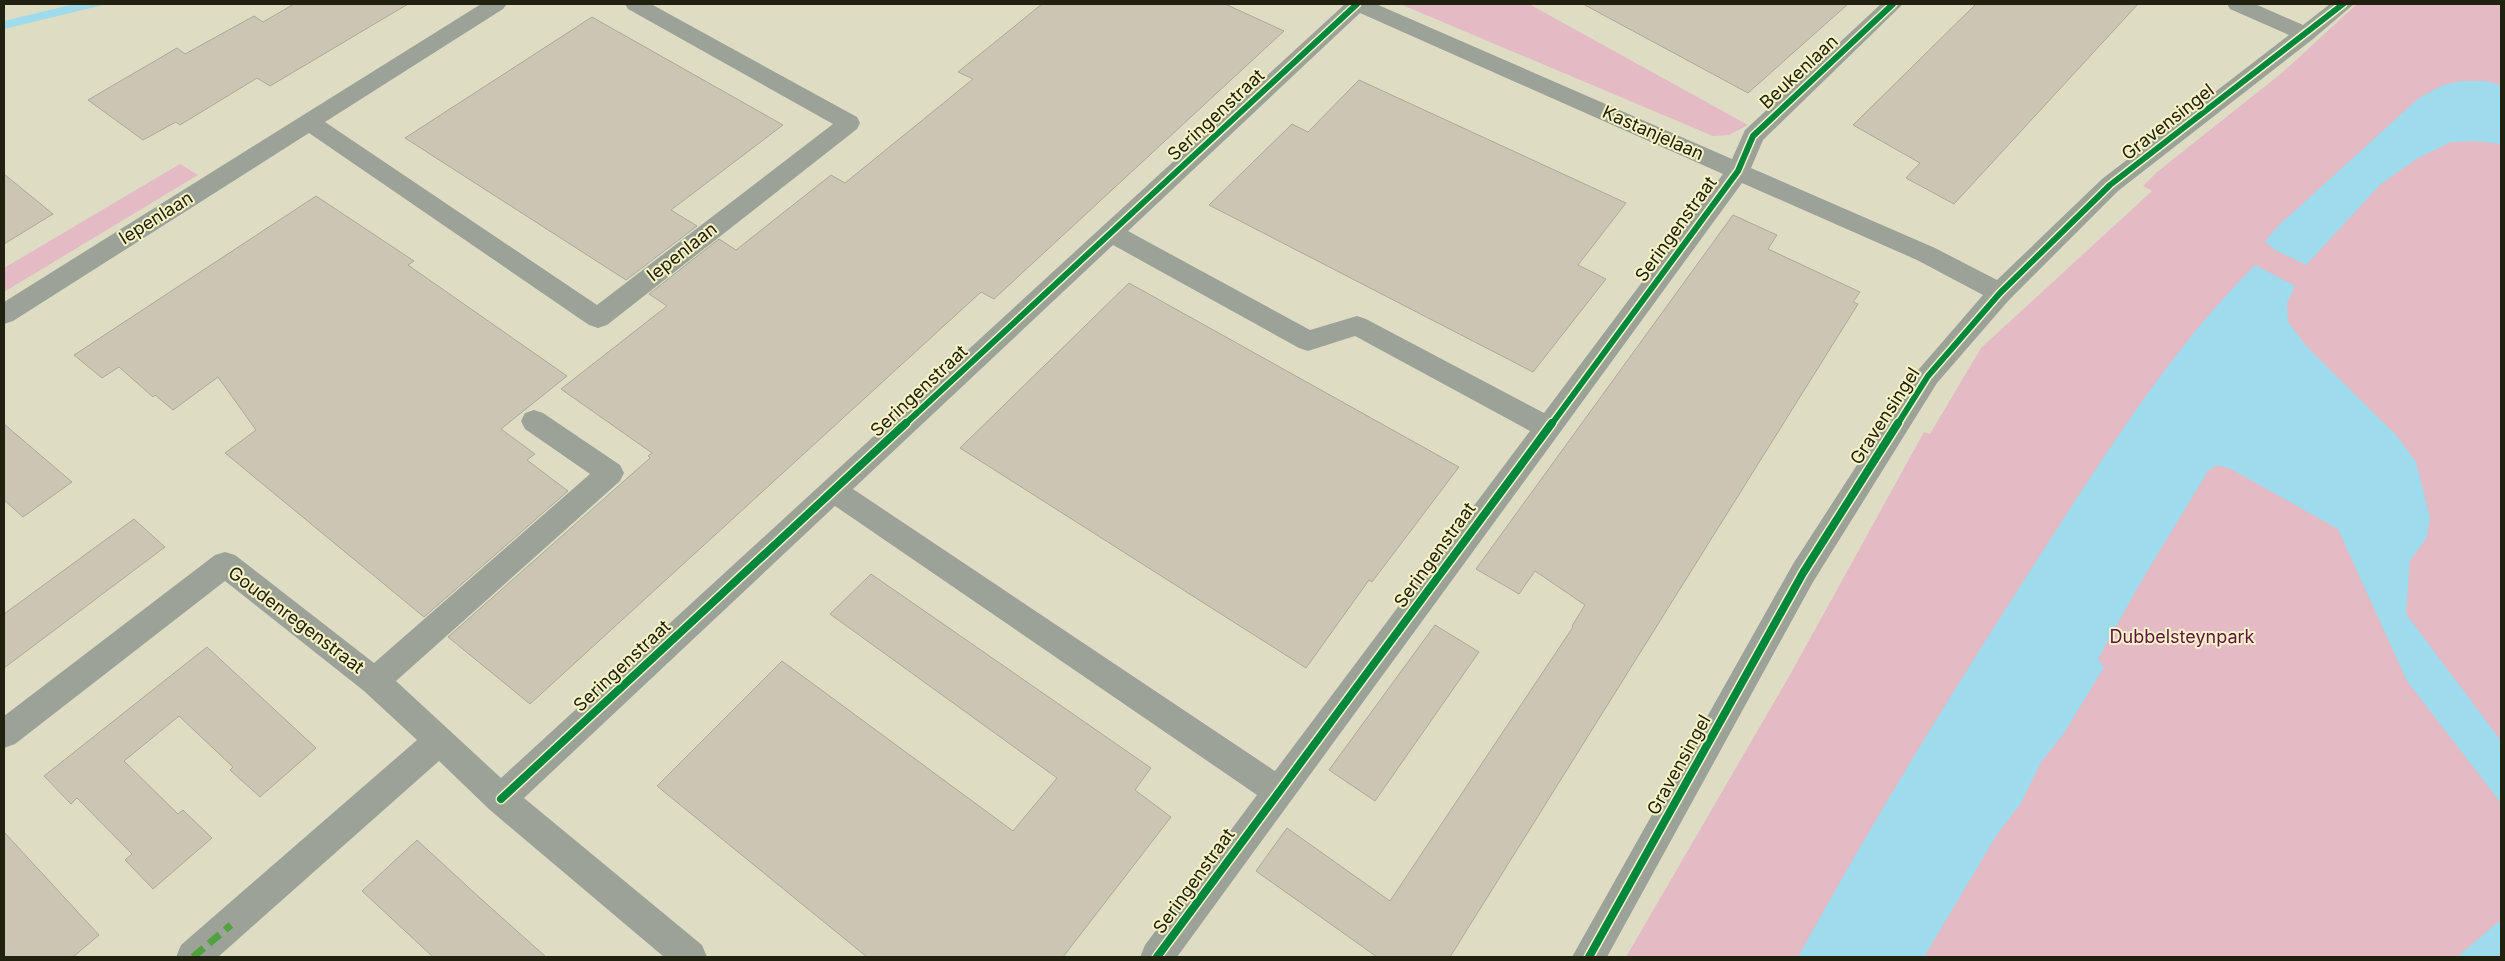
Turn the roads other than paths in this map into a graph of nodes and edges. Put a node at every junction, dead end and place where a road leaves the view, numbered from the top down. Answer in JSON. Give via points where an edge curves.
{"nodes":[{"id":1,"x":496,"y":4,"type":"edge"},
{"id":2,"x":635,"y":4,"type":"edge"},
{"id":3,"x":1358,"y":4,"type":"edge"},
{"id":4,"x":1893,"y":4,"type":"edge"},
{"id":5,"x":2237,"y":4,"type":"edge"},
{"id":6,"x":2343,"y":4,"type":"edge"},
{"id":7,"x":2305,"y":34,"type":"junction"},
{"id":8,"x":309,"y":122,"type":"junction"},
{"id":9,"x":1738,"y":170,"type":"junction"},
{"id":10,"x":1110,"y":233,"type":"junction"},
{"id":11,"x":2000,"y":292,"type":"junction"},
{"id":12,"x":4,"y":314,"type":"edge"},
{"id":13,"x":534,"y":421,"type":"dead end"},
{"id":14,"x":1548,"y":428,"type":"junction"},
{"id":15,"x":833,"y":490,"type":"junction"},
{"id":16,"x":375,"y":681,"type":"junction"},
{"id":17,"x":4,"y":734,"type":"edge"},
{"id":18,"x":440,"y":740,"type":"junction"},
{"id":19,"x":1279,"y":792,"type":"junction"},
{"id":20,"x":501,"y":800,"type":"junction"},
{"id":21,"x":193,"y":957,"type":"edge"},
{"id":22,"x":690,"y":957,"type":"edge"},
{"id":23,"x":1157,"y":957,"type":"edge"},
{"id":24,"x":1589,"y":957,"type":"edge"}],
"edges":[{"from":1,"to":8,"type":"street","name":"Iepenlaan"},
{"from":2,"to":8,"type":"street","name":"Iepenlaan","via":[[849,123],[598,318]]},
{"from":3,"to":9,"type":"street","name":"Kastanjelaan"},
{"from":3,"to":10,"type":"street","name":"Seringenstraat"},
{"from":4,"to":9,"type":"street","name":"Beukenlaan","via":[[1752,136]]},
{"from":5,"to":7,"type":"street"},
{"from":6,"to":7,"type":"street","name":"Gravensingel"},
{"from":7,"to":11,"type":"street","name":"Gravensingel","via":[[2110,185]]},
{"from":8,"to":12,"type":"street","name":"Iepenlaan"},
{"from":9,"to":11,"type":"street","name":"Kastanjelaan","via":[[1926,254]]},
{"from":9,"to":14,"type":"street","name":"Seringenstraat"},
{"from":10,"to":14,"type":"street","via":[[1308,341],[1357,326]]},
{"from":10,"to":15,"type":"street","name":"Seringenstraat"},
{"from":11,"to":24,"type":"street","name":"Gravensingel","via":[[1928,376],[1803,573]]},
{"from":13,"to":16,"type":"street","via":[[610,473]]},
{"from":14,"to":19,"type":"street","name":"Seringenstraat"},
{"from":15,"to":19,"type":"street"},
{"from":15,"to":20,"type":"street","name":"Seringenstraat"},
{"from":16,"to":17,"type":"street","name":"Goudenregenstraat","via":[[225,564]]},
{"from":16,"to":18,"type":"street","name":"Goudenregenstraat"},
{"from":18,"to":20,"type":"street","name":"Goudenregenstraat"},
{"from":18,"to":21,"type":"street"},
{"from":19,"to":23,"type":"street","name":"Seringenstraat"},
{"from":20,"to":22,"type":"street","name":"Goudenregenstraat"}]}
